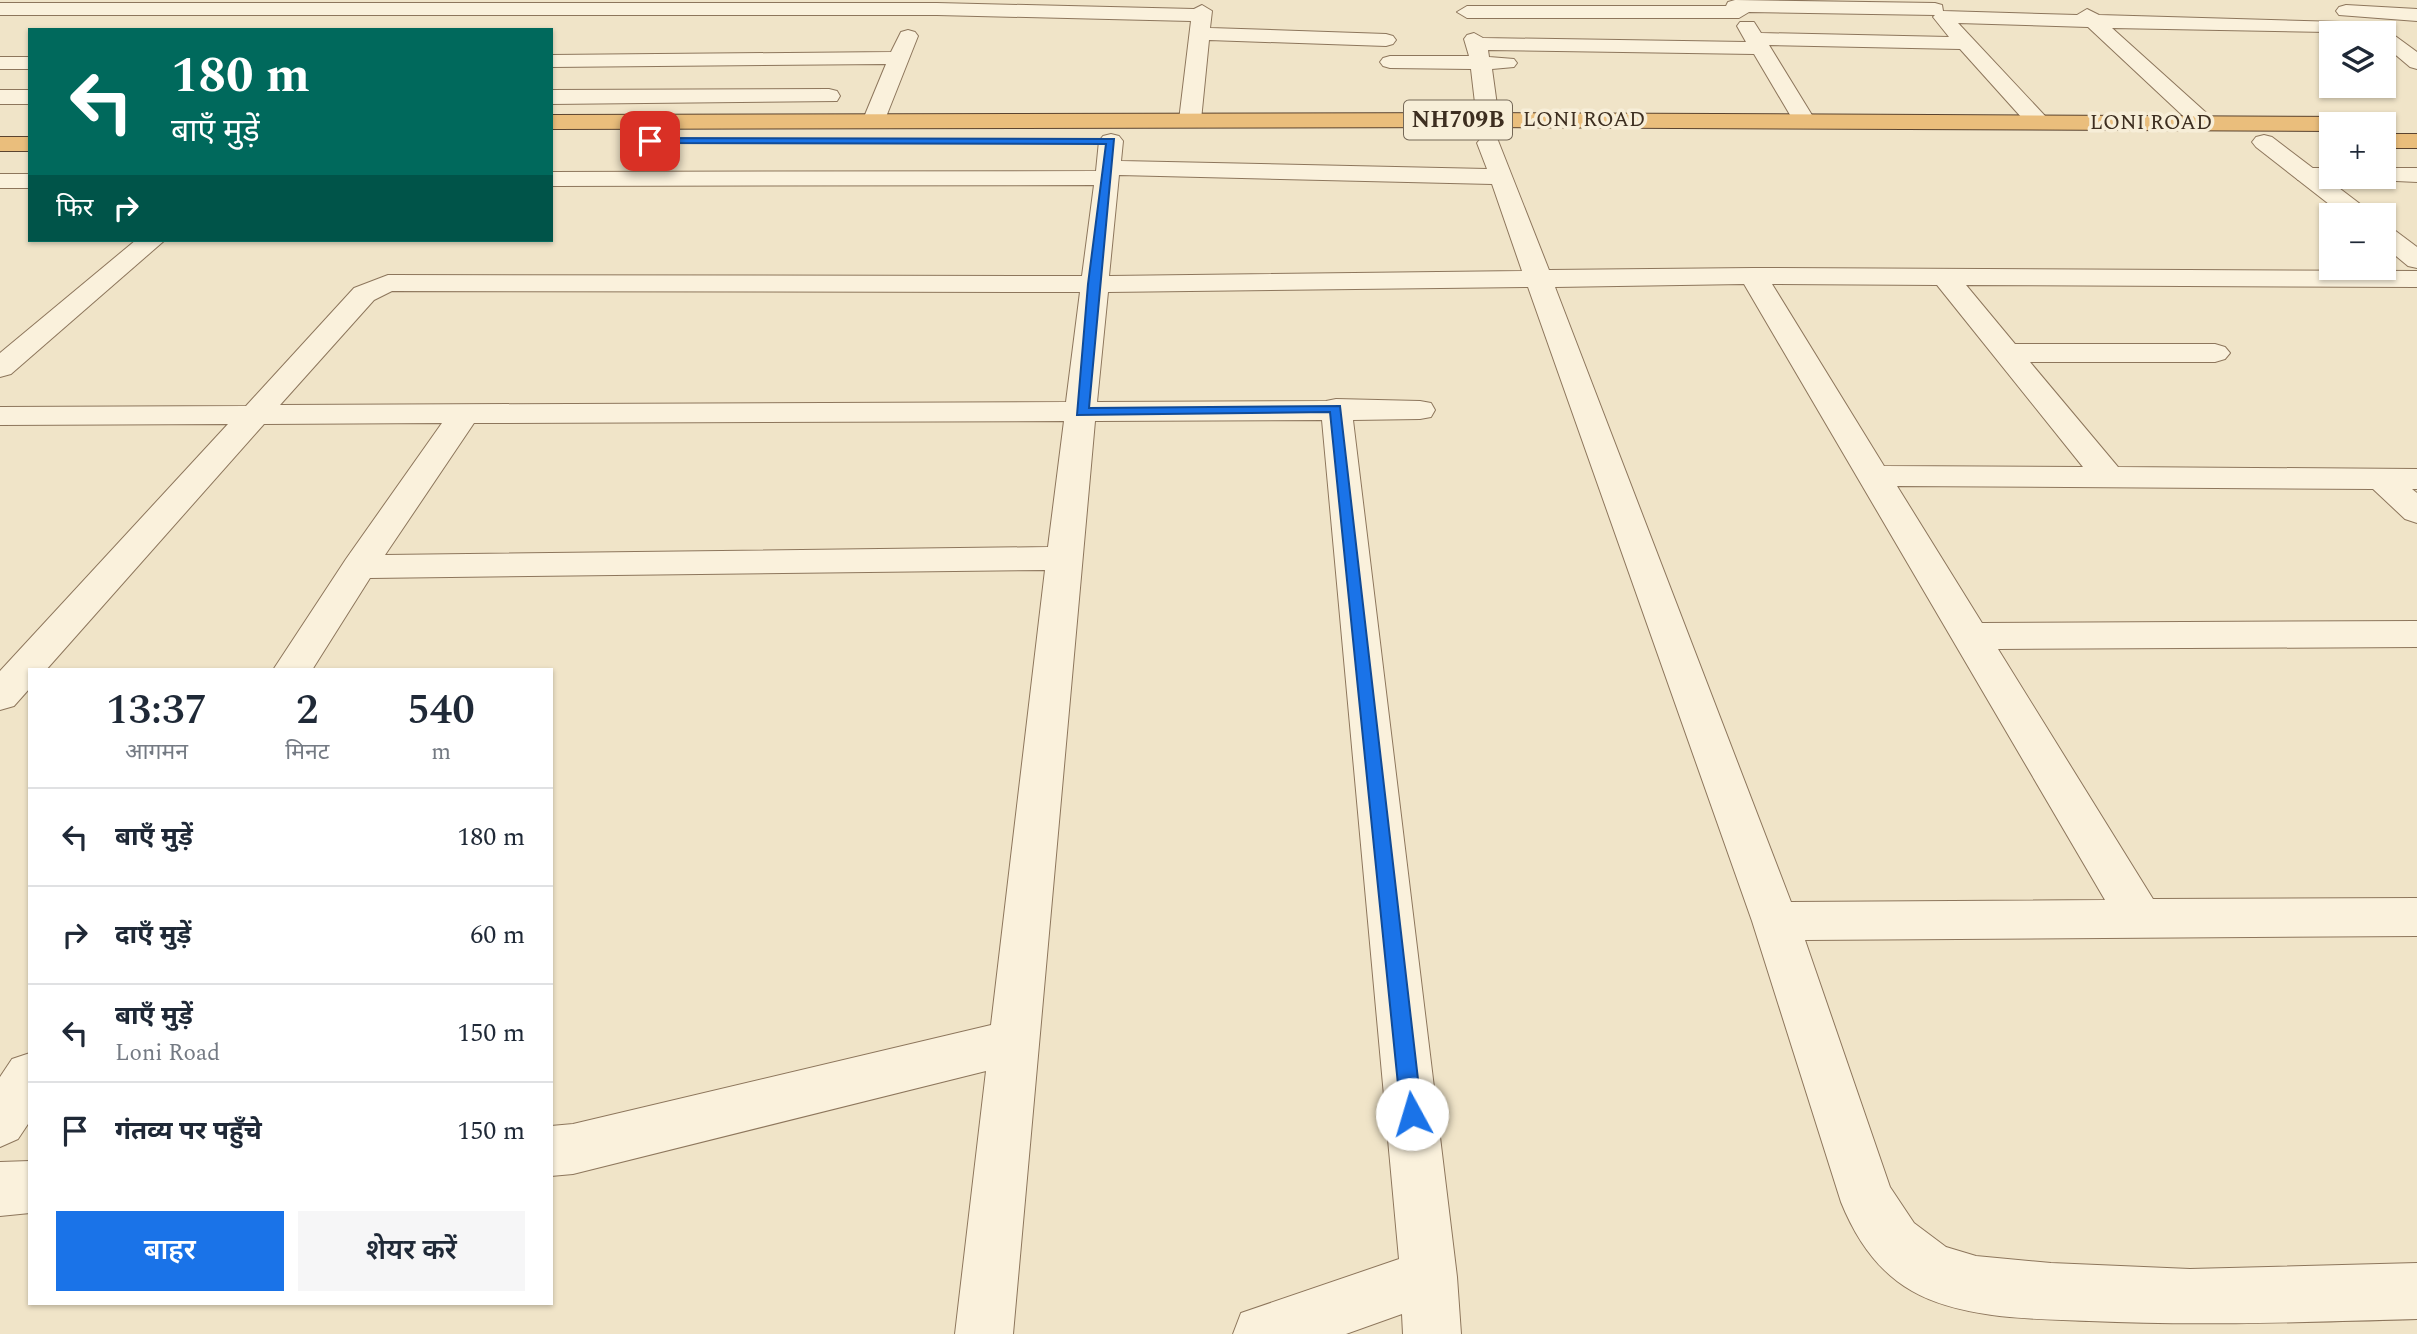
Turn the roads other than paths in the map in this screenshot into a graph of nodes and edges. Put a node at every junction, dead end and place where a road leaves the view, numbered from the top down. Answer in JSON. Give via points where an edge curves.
{"nodes":[{"id":1,"x":1990,"y":0,"type":"edge"},
{"id":2,"x":2070,"y":0,"type":"edge"},
{"id":3,"x":2396,"y":0,"type":"edge"},
{"id":4,"x":2410,"y":1,"type":"edge"},
{"id":5,"x":46,"y":4,"type":"edge"},
{"id":6,"x":622,"y":4,"type":"edge"},
{"id":7,"x":1466,"y":6,"type":"edge"},
{"id":8,"x":1735,"y":6,"type":"edge"},
{"id":9,"x":2348,"y":6,"type":"edge"},
{"id":10,"x":2235,"y":8,"type":"dead end"},
{"id":11,"x":0,"y":9,"type":"edge"},
{"id":12,"x":920,"y":9,"type":"junction"},
{"id":13,"x":2417,"y":15,"type":"edge"},
{"id":14,"x":1201,"y":17,"type":"edge"},
{"id":15,"x":1945,"y":20,"type":"edge"},
{"id":16,"x":2094,"y":21,"type":"junction"},
{"id":17,"x":2365,"y":21,"type":"edge"},
{"id":18,"x":2015,"y":26,"type":"junction"},
{"id":19,"x":0,"y":30,"type":"edge"},
{"id":20,"x":2319,"y":34,"type":"edge"},
{"id":21,"x":2110,"y":36,"type":"junction"},
{"id":22,"x":1386,"y":40,"type":"dead end"},
{"id":23,"x":1758,"y":43,"type":"junction"},
{"id":24,"x":2319,"y":44,"type":"edge"},
{"id":25,"x":2396,"y":47,"type":"edge"},
{"id":26,"x":1478,"y":54,"type":"junction"},
{"id":27,"x":900,"y":58,"type":"junction"},
{"id":28,"x":560,"y":61,"type":"edge"},
{"id":29,"x":1390,"y":62,"type":"dead end"},
{"id":30,"x":0,"y":63,"type":"edge"},
{"id":31,"x":28,"y":63,"type":"edge"},
{"id":32,"x":1615,"y":64,"type":"dead end"},
{"id":33,"x":2417,"y":64,"type":"edge"},
{"id":34,"x":830,"y":96,"type":"dead end"},
{"id":35,"x":0,"y":97,"type":"edge"},
{"id":36,"x":28,"y":97,"type":"edge"},
{"id":37,"x":553,"y":97,"type":"edge"},
{"id":38,"x":1190,"y":120,"type":"junction"},
{"id":39,"x":1804,"y":120,"type":"junction"},
{"id":40,"x":553,"y":122,"type":"edge"},
{"id":41,"x":873,"y":122,"type":"junction"},
{"id":42,"x":2039,"y":123,"type":"junction"},
{"id":43,"x":2204,"y":123,"type":"junction"},
{"id":44,"x":0,"y":124,"type":"edge"},
{"id":45,"x":28,"y":124,"type":"edge"},
{"id":46,"x":2319,"y":124,"type":"edge"},
{"id":47,"x":2396,"y":124,"type":"edge"},
{"id":48,"x":2417,"y":124,"type":"edge"},
{"id":49,"x":553,"y":140,"type":"edge"},
{"id":50,"x":2319,"y":141,"type":"edge"},
{"id":51,"x":2396,"y":141,"type":"edge"},
{"id":52,"x":2417,"y":141,"type":"edge"},
{"id":53,"x":2264,"y":142,"type":"junction"},
{"id":54,"x":1542,"y":143,"type":"dead end"},
{"id":55,"x":0,"y":144,"type":"edge"},
{"id":56,"x":28,"y":144,"type":"edge"},
{"id":57,"x":1498,"y":145,"type":"junction"},
{"id":58,"x":1108,"y":162,"type":"junction"},
{"id":59,"x":2319,"y":175,"type":"edge"},
{"id":60,"x":2396,"y":175,"type":"edge"},
{"id":61,"x":2417,"y":175,"type":"edge"},
{"id":62,"x":553,"y":179,"type":"edge"},
{"id":63,"x":0,"y":181,"type":"edge"},
{"id":64,"x":28,"y":181,"type":"edge"},
{"id":65,"x":2333,"y":189,"type":"edge"},
{"id":66,"x":2347,"y":203,"type":"edge"},
{"id":67,"x":150,"y":242,"type":"edge"},
{"id":68,"x":2396,"y":243,"type":"edge"},
{"id":69,"x":2417,"y":260,"type":"edge"},
{"id":70,"x":1752,"y":276,"type":"junction"},
{"id":71,"x":1538,"y":277,"type":"junction"},
{"id":72,"x":1945,"y":277,"type":"junction"},
{"id":73,"x":2417,"y":279,"type":"edge"},
{"id":74,"x":1093,"y":284,"type":"junction"},
{"id":75,"x":2008,"y":353,"type":"junction"},
{"id":76,"x":2215,"y":353,"type":"dead end"},
{"id":77,"x":0,"y":368,"type":"edge"},
{"id":78,"x":1336,"y":408,"type":"junction"},
{"id":79,"x":1420,"y":410,"type":"dead end"},
{"id":80,"x":1082,"y":412,"type":"junction"},
{"id":81,"x":258,"y":414,"type":"junction"},
{"id":82,"x":464,"y":415,"type":"junction"},
{"id":83,"x":0,"y":416,"type":"edge"},
{"id":84,"x":1874,"y":476,"type":"junction"},
{"id":85,"x":2110,"y":479,"type":"junction"},
{"id":86,"x":2382,"y":479,"type":"junction"},
{"id":87,"x":2417,"y":479,"type":"edge"},
{"id":88,"x":2417,"y":513,"type":"edge"},
{"id":89,"x":1064,"y":558,"type":"junction"},
{"id":90,"x":359,"y":567,"type":"junction"},
{"id":91,"x":2417,"y":634,"type":"edge"},
{"id":92,"x":1970,"y":636,"type":"junction"},
{"id":93,"x":293,"y":668,"type":"edge"},
{"id":94,"x":0,"y":696,"type":"edge"},
{"id":95,"x":2417,"y":917,"type":"edge"},
{"id":96,"x":2141,"y":920,"type":"junction"},
{"id":97,"x":1775,"y":921,"type":"junction"},
{"id":98,"x":1014,"y":1042,"type":"junction"},
{"id":99,"x":28,"y":1079,"type":"edge"},
{"id":100,"x":0,"y":1122,"type":"edge"},
{"id":101,"x":553,"y":1151,"type":"edge"},
{"id":102,"x":28,"y":1187,"type":"edge"},
{"id":103,"x":0,"y":1188,"type":"edge"},
{"id":104,"x":1429,"y":1277,"type":"junction"},
{"id":105,"x":2417,"y":1291,"type":"edge"},
{"id":106,"x":984,"y":1334,"type":"edge"},
{"id":107,"x":1262,"y":1334,"type":"edge"},
{"id":108,"x":1432,"y":1334,"type":"edge"}],
"edges":[{"from":1,"to":18,"type":"street"},
{"from":2,"to":16,"type":"street"},
{"from":3,"to":4,"type":"street"},
{"from":5,"to":6,"type":"street"},
{"from":5,"to":11,"type":"street"},
{"from":5,"to":19,"type":"street"},
{"from":6,"to":12,"type":"street"},
{"from":6,"to":28,"type":"street"},
{"from":7,"to":8,"type":"street"},
{"from":7,"to":26,"type":"street"},
{"from":8,"to":15,"type":"street"},
{"from":8,"to":23,"type":"street"},
{"from":9,"to":10,"type":"street"},
{"from":9,"to":13,"type":"street"},
{"from":9,"to":17,"type":"street"},
{"from":12,"to":14,"type":"street"},
{"from":12,"to":27,"type":"street"},
{"from":14,"to":22,"type":"street"},
{"from":14,"to":38,"type":"street"},
{"from":15,"to":18,"type":"street"},
{"from":15,"to":23,"type":"street"},
{"from":15,"to":42,"type":"street"},
{"from":16,"to":18,"type":"street"},
{"from":16,"to":20,"type":"street"},
{"from":16,"to":21,"type":"street"},
{"from":18,"to":21,"type":"street"},
{"from":21,"to":24,"type":"street"},
{"from":21,"to":43,"type":"street"},
{"from":23,"to":26,"type":"street"},
{"from":23,"to":39,"type":"street"},
{"from":25,"to":33,"type":"street"},
{"from":26,"to":29,"type":"street"},
{"from":26,"to":32,"type":"street"},
{"from":26,"to":57,"type":"street"},
{"from":27,"to":28,"type":"street"},
{"from":27,"to":41,"type":"street"},
{"from":30,"to":31,"type":"street"},
{"from":34,"to":37,"type":"street"},
{"from":35,"to":36,"type":"street"},
{"from":38,"to":41,"type":"highway","name":"LONI ROAD","number":"NH709B"},
{"from":38,"to":57,"type":"highway","name":"LONI ROAD","number":"NH709B"},
{"from":39,"to":42,"type":"highway","name":"LONI ROAD","number":"NH709B"},
{"from":39,"to":57,"type":"highway","name":"LONI ROAD","number":"NH709B"},
{"from":40,"to":41,"type":"highway","name":"LONI ROAD","number":"NH709B"},
{"from":42,"to":43,"type":"highway","name":"LONI ROAD","number":"NH709B"},
{"from":43,"to":46,"type":"highway","name":"LONI ROAD","number":"NH709B"},
{"from":44,"to":45,"type":"highway"},
{"from":47,"to":48,"type":"highway"},
{"from":49,"to":58,"type":"highway","name":"LONI ROAD","number":"NH709B"},
{"from":50,"to":53,"type":"highway","name":"LONI ROAD","number":"NH709B"},
{"from":51,"to":52,"type":"highway"},
{"from":53,"to":54,"type":"highway","name":"LONI ROAD","number":"NH709B"},
{"from":53,"to":59,"type":"street"},
{"from":55,"to":56,"type":"highway"},
{"from":57,"to":58,"type":"street"},
{"from":57,"to":58,"type":"highway","name":"LONI ROAD","number":"NH709B"},
{"from":57,"to":71,"type":"street"},
{"from":58,"to":62,"type":"street"},
{"from":58,"to":74,"type":"street"},
{"from":60,"to":61,"type":"street"},
{"from":63,"to":64,"type":"street"},
{"from":65,"to":66,"type":"street"},
{"from":67,"to":77,"type":"street"},
{"from":68,"to":69,"type":"street"},
{"from":70,"to":71,"type":"street"},
{"from":70,"to":72,"type":"street"},
{"from":70,"to":84,"type":"street"},
{"from":71,"to":74,"type":"street"},
{"from":71,"to":97,"type":"street"},
{"from":72,"to":73,"type":"street"},
{"from":72,"to":75,"type":"street"},
{"from":74,"to":80,"type":"street"},
{"from":74,"to":81,"type":"street","via":[[388,283],[364,294]]},
{"from":75,"to":76,"type":"street"},
{"from":75,"to":85,"type":"street"},
{"from":78,"to":79,"type":"street"},
{"from":78,"to":80,"type":"street"},
{"from":78,"to":104,"type":"street"},
{"from":80,"to":82,"type":"street"},
{"from":80,"to":89,"type":"street"},
{"from":81,"to":82,"type":"street"},
{"from":81,"to":83,"type":"street"},
{"from":81,"to":94,"type":"street"},
{"from":82,"to":90,"type":"street"},
{"from":84,"to":85,"type":"street"},
{"from":84,"to":92,"type":"street"},
{"from":85,"to":86,"type":"street"},
{"from":86,"to":87,"type":"street"},
{"from":86,"to":88,"type":"street"},
{"from":89,"to":90,"type":"street"},
{"from":89,"to":98,"type":"street"},
{"from":90,"to":93,"type":"street"},
{"from":91,"to":92,"type":"street"},
{"from":92,"to":96,"type":"street"},
{"from":95,"to":96,"type":"street"},
{"from":96,"to":97,"type":"street"},
{"from":97,"to":105,"type":"street","via":[[1868,1202],[1894,1243],[1931,1271],[1976,1284],[2177,1296]]},
{"from":98,"to":101,"type":"street"},
{"from":98,"to":106,"type":"street"},
{"from":99,"to":100,"type":"street"},
{"from":102,"to":103,"type":"street"},
{"from":104,"to":107,"type":"street"},
{"from":104,"to":108,"type":"street"}]}
